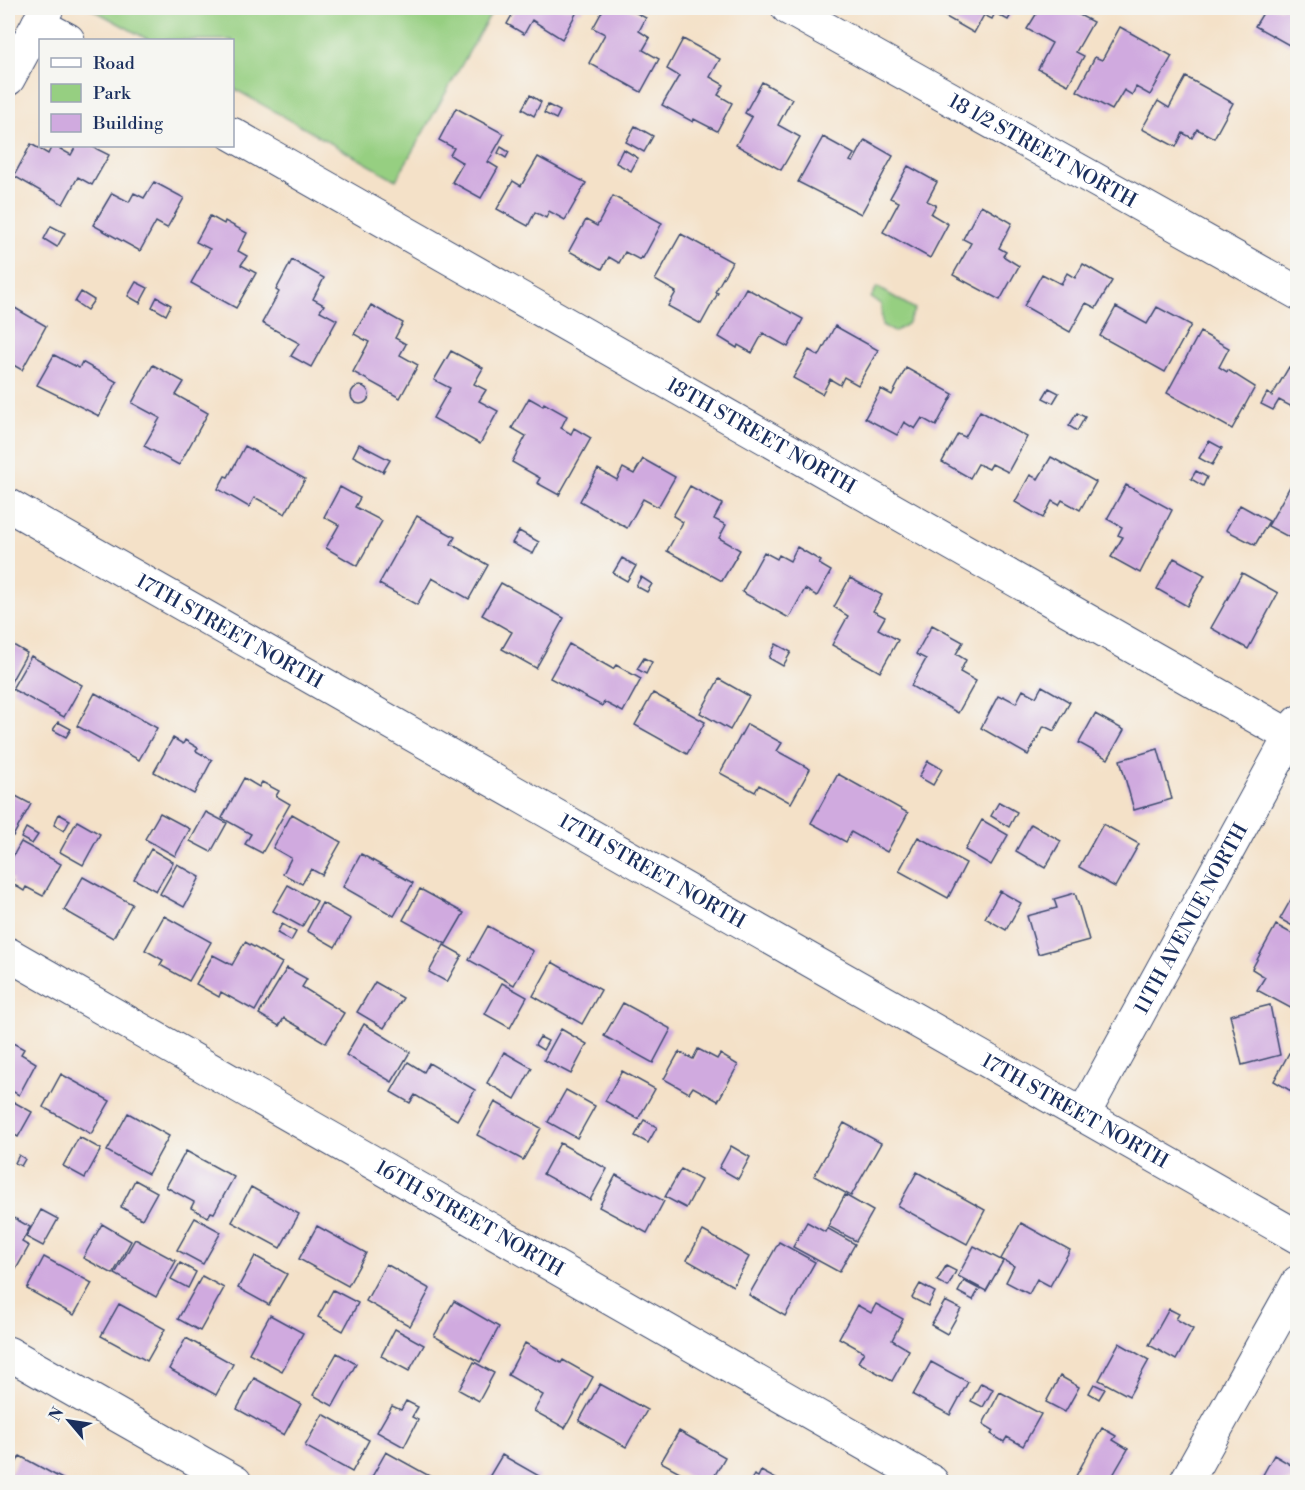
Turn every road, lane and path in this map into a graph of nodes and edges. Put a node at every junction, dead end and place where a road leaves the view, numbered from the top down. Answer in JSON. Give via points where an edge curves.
{"nodes":[{"id":1,"x":788,"y":8,"type":"edge"},
{"id":2,"x":43,"y":16,"type":"edge"},
{"id":3,"x":67,"y":39,"type":"edge"},
{"id":4,"x":8,"y":79,"type":"edge"},
{"id":5,"x":234,"y":135,"type":"edge"},
{"id":6,"x":1298,"y":293,"type":"edge"},
{"id":7,"x":8,"y":505,"type":"edge"},
{"id":8,"x":1294,"y":729,"type":"edge"},
{"id":9,"x":8,"y":954,"type":"edge"},
{"id":10,"x":1083,"y":1115,"type":"junction"},
{"id":11,"x":1298,"y":1237,"type":"edge"},
{"id":12,"x":1298,"y":1282,"type":"edge"},
{"id":13,"x":8,"y":1353,"type":"edge"},
{"id":14,"x":235,"y":1482,"type":"edge"},
{"id":15,"x":932,"y":1482,"type":"edge"},
{"id":16,"x":1186,"y":1482,"type":"edge"}],
"edges":[{"from":1,"to":6,"type":"street","name":"18 1/2 STREET NORTH"},
{"from":2,"to":3,"type":"street"},
{"from":2,"to":4,"type":"street"},
{"from":5,"to":8,"type":"street","name":"18TH STREET NORTH"},
{"from":7,"to":10,"type":"street","name":"17TH STREET NORTH"},
{"from":8,"to":10,"type":"street","name":"11TH AVENUE NORTH"},
{"from":9,"to":15,"type":"street","name":"16TH STREET NORTH"},
{"from":10,"to":11,"type":"street","name":"17TH STREET NORTH"},
{"from":12,"to":16,"type":"street"},
{"from":13,"to":14,"type":"street"}]}
